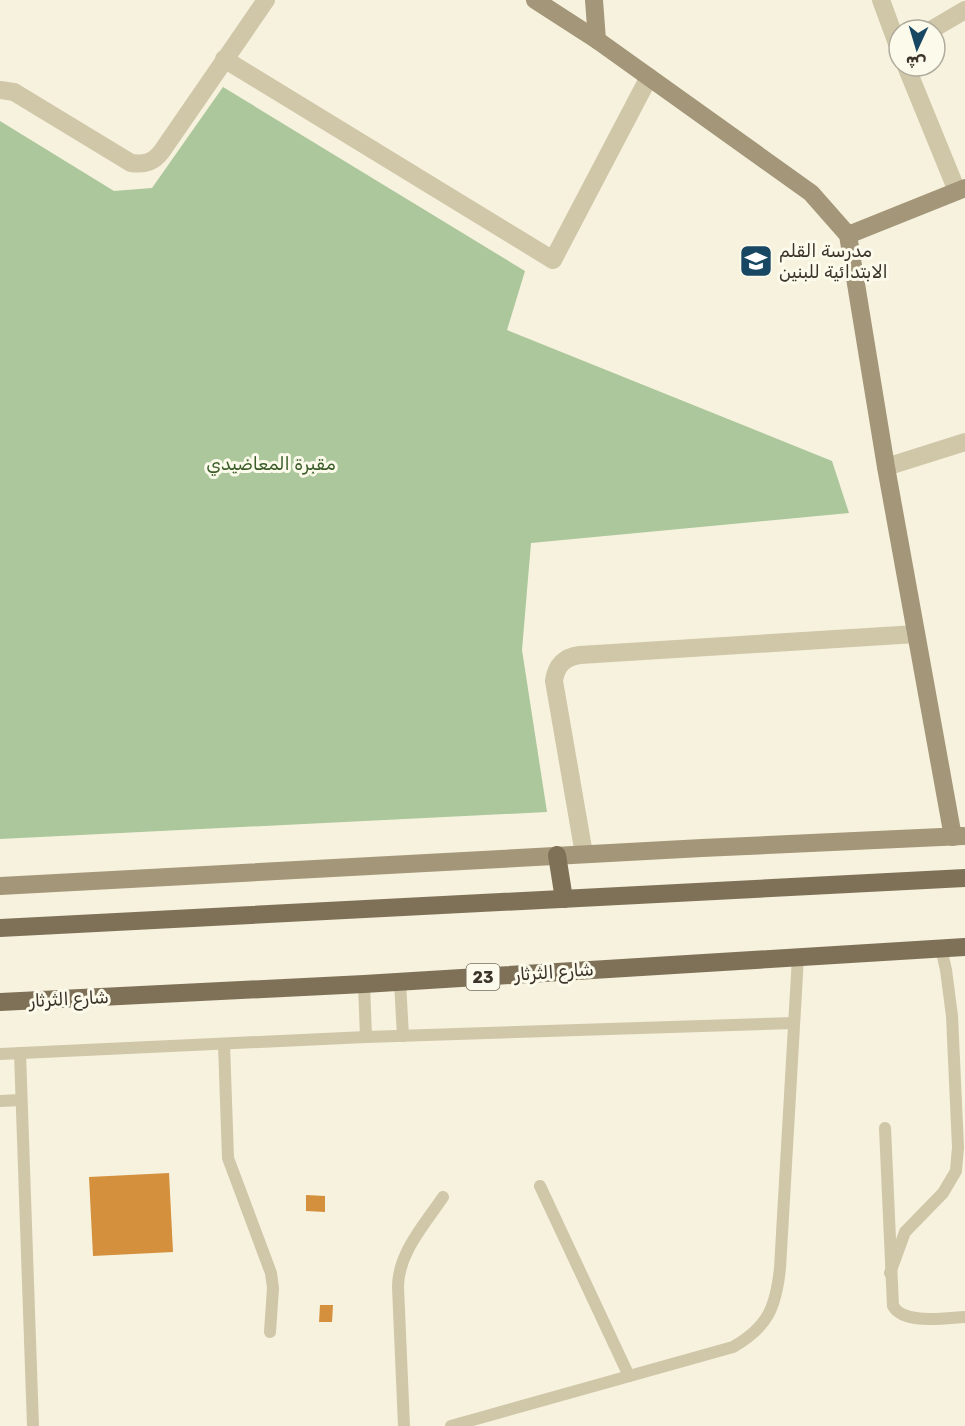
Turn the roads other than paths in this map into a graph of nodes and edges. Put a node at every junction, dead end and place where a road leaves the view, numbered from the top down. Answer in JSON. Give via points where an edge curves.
{"nodes":[{"id":1,"x":266,"y":0,"type":"edge"},
{"id":2,"x":535,"y":0,"type":"edge"},
{"id":3,"x":594,"y":0,"type":"edge"},
{"id":4,"x":881,"y":0,"type":"edge"},
{"id":5,"x":965,"y":10,"type":"edge"},
{"id":6,"x":888,"y":18,"type":"edge"},
{"id":7,"x":947,"y":21,"type":"edge"},
{"id":8,"x":597,"y":40,"type":"junction"},
{"id":9,"x":224,"y":59,"type":"junction"},
{"id":10,"x":649,"y":77,"type":"junction"},
{"id":11,"x":911,"y":78,"type":"edge"},
{"id":12,"x":0,"y":90,"type":"edge"},
{"id":13,"x":961,"y":190,"type":"edge"},
{"id":14,"x":848,"y":236,"type":"junction"},
{"id":15,"x":965,"y":442,"type":"edge"},
{"id":16,"x":886,"y":467,"type":"junction"},
{"id":17,"x":916,"y":634,"type":"junction"},
{"id":18,"x":959,"y":836,"type":"edge"},
{"id":19,"x":584,"y":854,"type":"junction"},
{"id":20,"x":557,"y":855,"type":"junction"},
{"id":21,"x":965,"y":878,"type":"edge"},
{"id":22,"x":0,"y":886,"type":"edge"},
{"id":23,"x":564,"y":899,"type":"junction"},
{"id":24,"x":0,"y":928,"type":"edge"},
{"id":25,"x":965,"y":947,"type":"edge"},
{"id":26,"x":941,"y":948,"type":"junction"},
{"id":27,"x":798,"y":957,"type":"junction"},
{"id":28,"x":400,"y":982,"type":"junction"},
{"id":29,"x":364,"y":984,"type":"junction"},
{"id":30,"x":0,"y":1002,"type":"edge"},
{"id":31,"x":794,"y":1023,"type":"junction"},
{"id":32,"x":403,"y":1036,"type":"junction"},
{"id":33,"x":366,"y":1037,"type":"junction"},
{"id":34,"x":224,"y":1044,"type":"junction"},
{"id":35,"x":20,"y":1053,"type":"junction"},
{"id":36,"x":0,"y":1054,"type":"edge"},
{"id":37,"x":960,"y":1065,"type":"edge"},
{"id":38,"x":21,"y":1100,"type":"junction"},
{"id":39,"x":0,"y":1101,"type":"edge"},
{"id":40,"x":885,"y":1128,"type":"dead end"},
{"id":41,"x":961,"y":1147,"type":"edge"},
{"id":42,"x":540,"y":1186,"type":"dead end"},
{"id":43,"x":443,"y":1197,"type":"dead end"},
{"id":44,"x":890,"y":1272,"type":"junction"},
{"id":45,"x":965,"y":1317,"type":"edge"},
{"id":46,"x":270,"y":1332,"type":"dead end"},
{"id":47,"x":629,"y":1376,"type":"junction"},
{"id":48,"x":33,"y":1426,"type":"edge"},
{"id":49,"x":404,"y":1426,"type":"edge"},
{"id":50,"x":451,"y":1426,"type":"edge"}],
"edges":[{"from":1,"to":9,"type":"street"},
{"from":2,"to":8,"type":"street"},
{"from":3,"to":8,"type":"street"},
{"from":4,"to":6,"type":"street"},
{"from":5,"to":7,"type":"street"},
{"from":8,"to":10,"type":"street"},
{"from":9,"to":10,"type":"street","via":[[553,260]]},
{"from":9,"to":12,"type":"street","via":[[157,158],[149,163],[131,163],[14,92]]},
{"from":10,"to":14,"type":"street","via":[[811,193]]},
{"from":11,"to":13,"type":"street"},
{"from":13,"to":14,"type":"street"},
{"from":14,"to":16,"type":"street"},
{"from":15,"to":16,"type":"street"},
{"from":16,"to":17,"type":"street"},
{"from":17,"to":18,"type":"street"},
{"from":17,"to":19,"type":"street","via":[[580,655],[565,660],[554,681]]},
{"from":18,"to":19,"type":"street"},
{"from":19,"to":20,"type":"street"},
{"from":20,"to":22,"type":"street"},
{"from":20,"to":23,"type":"main road"},
{"from":21,"to":23,"type":"main road"},
{"from":23,"to":24,"type":"main road"},
{"from":25,"to":26,"type":"main road","name":"شارع الثرثار","number":"23"},
{"from":26,"to":27,"type":"main road","name":"شارع الثرثار","number":"23"},
{"from":26,"to":37,"type":"lane"},
{"from":27,"to":28,"type":"main road","name":"شارع الثرثار","number":"23"},
{"from":27,"to":31,"type":"lane"},
{"from":28,"to":29,"type":"main road","name":"شارع الثرثار","number":"23"},
{"from":28,"to":32,"type":"lane"},
{"from":29,"to":30,"type":"main road","name":"شارع الثرثار","number":"23"},
{"from":29,"to":33,"type":"lane"},
{"from":31,"to":32,"type":"lane"},
{"from":31,"to":47,"type":"lane","via":[[780,1268],[773,1306],[764,1323],[733,1347]]},
{"from":32,"to":33,"type":"lane"},
{"from":33,"to":34,"type":"lane"},
{"from":34,"to":35,"type":"lane"},
{"from":34,"to":46,"type":"lane","via":[[228,1158],[271,1273]]},
{"from":35,"to":36,"type":"lane"},
{"from":35,"to":38,"type":"lane"},
{"from":37,"to":41,"type":"lane"},
{"from":38,"to":39,"type":"lane"},
{"from":38,"to":48,"type":"lane"},
{"from":40,"to":44,"type":"lane"},
{"from":41,"to":44,"type":"lane","via":[[951,1183],[904,1232]]},
{"from":42,"to":47,"type":"lane"},
{"from":43,"to":49,"type":"lane","via":[[405,1255],[400,1270]]},
{"from":44,"to":45,"type":"lane","via":[[891,1300],[900,1315]]},
{"from":47,"to":50,"type":"lane"}]}
